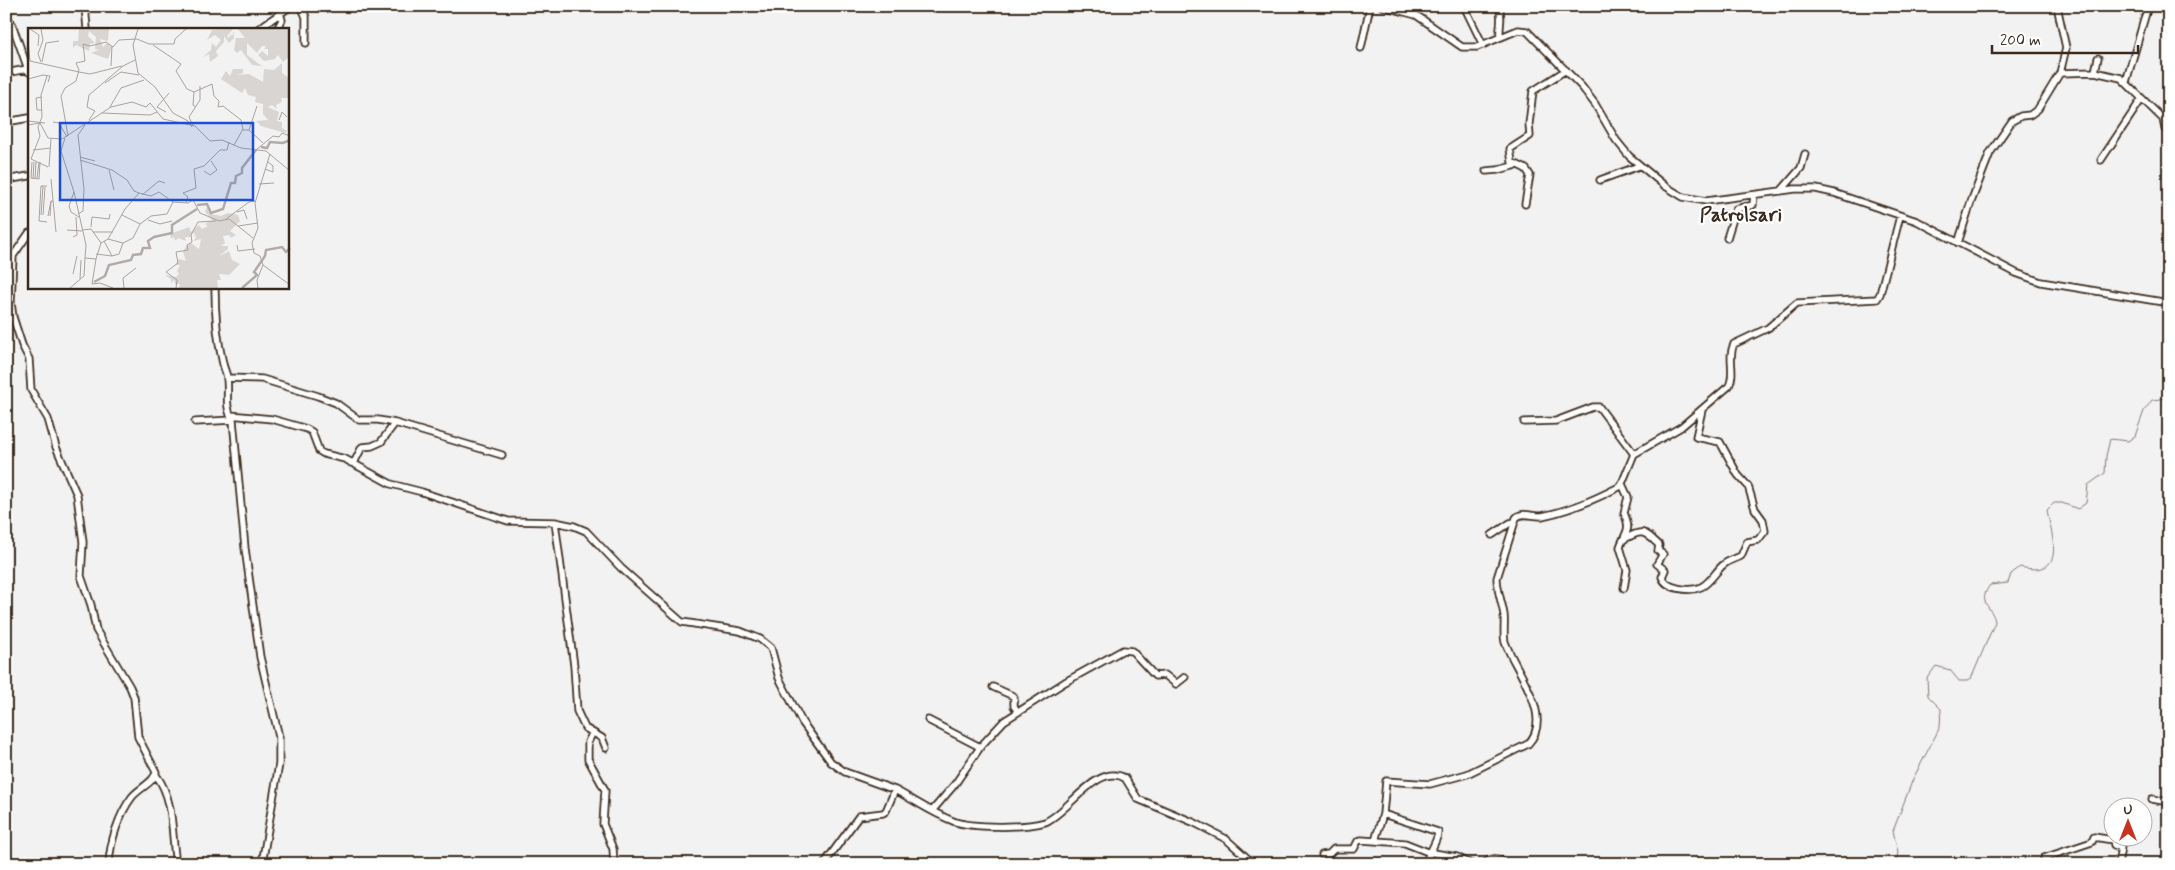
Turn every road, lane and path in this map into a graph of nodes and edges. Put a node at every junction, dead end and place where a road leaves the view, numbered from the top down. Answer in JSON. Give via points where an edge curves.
{"nodes":[{"id":1,"x":85,"y":6,"type":"edge"},
{"id":2,"x":291,"y":6,"type":"edge"},
{"id":3,"x":301,"y":6,"type":"edge"},
{"id":4,"x":1370,"y":6,"type":"edge"},
{"id":5,"x":1382,"y":6,"type":"edge"},
{"id":6,"x":1464,"y":6,"type":"edge"},
{"id":7,"x":1499,"y":6,"type":"edge"},
{"id":8,"x":2056,"y":6,"type":"edge"},
{"id":9,"x":2148,"y":6,"type":"edge"},
{"id":10,"x":280,"y":13,"type":"junction"},
{"id":11,"x":6,"y":14,"type":"edge"},
{"id":12,"x":86,"y":28,"type":"edge"},
{"id":13,"x":259,"y":28,"type":"edge"},
{"id":14,"x":277,"y":28,"type":"edge"},
{"id":15,"x":1500,"y":36,"type":"junction"},
{"id":16,"x":306,"y":43,"type":"dead end"},
{"id":17,"x":1483,"y":45,"type":"junction"},
{"id":18,"x":1361,"y":48,"type":"dead end"},
{"id":19,"x":2098,"y":58,"type":"dead end"},
{"id":20,"x":1566,"y":70,"type":"junction"},
{"id":21,"x":28,"y":71,"type":"edge"},
{"id":22,"x":2095,"y":72,"type":"junction"},
{"id":23,"x":6,"y":73,"type":"edge"},
{"id":24,"x":2060,"y":73,"type":"junction"},
{"id":25,"x":2126,"y":82,"type":"junction"},
{"id":26,"x":2141,"y":100,"type":"junction"},
{"id":27,"x":28,"y":118,"type":"edge"},
{"id":28,"x":6,"y":122,"type":"edge"},
{"id":29,"x":2169,"y":134,"type":"edge"},
{"id":30,"x":1805,"y":154,"type":"dead end"},
{"id":31,"x":2101,"y":160,"type":"dead end"},
{"id":32,"x":1517,"y":165,"type":"junction"},
{"id":33,"x":1639,"y":166,"type":"junction"},
{"id":34,"x":1486,"y":171,"type":"dead end"},
{"id":35,"x":28,"y":176,"type":"edge"},
{"id":36,"x":6,"y":180,"type":"edge"},
{"id":37,"x":1600,"y":180,"type":"dead end"},
{"id":38,"x":1781,"y":191,"type":"junction"},
{"id":39,"x":1754,"y":195,"type":"junction"},
{"id":40,"x":1525,"y":204,"type":"dead end"},
{"id":41,"x":1900,"y":216,"type":"junction"},
{"id":42,"x":28,"y":234,"type":"edge"},
{"id":43,"x":1726,"y":238,"type":"dead end"},
{"id":44,"x":1958,"y":243,"type":"junction"},
{"id":45,"x":6,"y":253,"type":"edge"},
{"id":46,"x":14,"y":253,"type":"junction"},
{"id":47,"x":215,"y":289,"type":"edge"},
{"id":48,"x":2169,"y":303,"type":"edge"},
{"id":49,"x":227,"y":378,"type":"junction"},
{"id":50,"x":1702,"y":410,"type":"junction"},
{"id":51,"x":231,"y":417,"type":"junction"},
{"id":52,"x":195,"y":422,"type":"dead end"},
{"id":53,"x":1524,"y":422,"type":"dead end"},
{"id":54,"x":395,"y":423,"type":"junction"},
{"id":55,"x":1634,"y":454,"type":"junction"},
{"id":56,"x":502,"y":455,"type":"dead end"},
{"id":57,"x":351,"y":463,"type":"junction"},
{"id":58,"x":1622,"y":484,"type":"junction"},
{"id":59,"x":555,"y":522,"type":"junction"},
{"id":60,"x":1515,"y":522,"type":"junction"},
{"id":61,"x":1492,"y":535,"type":"dead end"},
{"id":62,"x":1625,"y":539,"type":"junction"},
{"id":63,"x":1624,"y":588,"type":"dead end"},
{"id":64,"x":1185,"y":676,"type":"dead end"},
{"id":65,"x":993,"y":687,"type":"dead end"},
{"id":66,"x":1018,"y":712,"type":"junction"},
{"id":67,"x":928,"y":720,"type":"dead end"},
{"id":68,"x":592,"y":734,"type":"junction"},
{"id":69,"x":980,"y":747,"type":"junction"},
{"id":70,"x":606,"y":748,"type":"dead end"},
{"id":71,"x":156,"y":774,"type":"junction"},
{"id":72,"x":895,"y":790,"type":"junction"},
{"id":73,"x":2152,"y":799,"type":"dead end"},
{"id":74,"x":2169,"y":802,"type":"edge"},
{"id":75,"x":932,"y":811,"type":"junction"},
{"id":76,"x":1383,"y":814,"type":"junction"},
{"id":77,"x":1375,"y":841,"type":"junction"},
{"id":78,"x":1428,"y":852,"type":"junction"},
{"id":79,"x":1322,"y":854,"type":"dead end"},
{"id":80,"x":2044,"y":858,"type":"dead end"},
{"id":81,"x":109,"y":864,"type":"edge"},
{"id":82,"x":176,"y":864,"type":"edge"},
{"id":83,"x":262,"y":864,"type":"edge"},
{"id":84,"x":614,"y":864,"type":"edge"},
{"id":85,"x":824,"y":864,"type":"edge"},
{"id":86,"x":1254,"y":864,"type":"edge"},
{"id":87,"x":1425,"y":864,"type":"edge"},
{"id":88,"x":1471,"y":864,"type":"edge"},
{"id":89,"x":1484,"y":864,"type":"edge"},
{"id":90,"x":1507,"y":864,"type":"edge"},
{"id":91,"x":2118,"y":864,"type":"edge"}],
"edges":[{"from":1,"to":12,"type":"street"},
{"from":2,"to":10,"type":"street"},
{"from":3,"to":16,"type":"street","via":[[306,17]]},
{"from":4,"to":18,"type":"street"},
{"from":5,"to":17,"type":"street","via":[[1416,15],[1462,47]]},
{"from":6,"to":17,"type":"street"},
{"from":7,"to":15,"type":"street","via":[[1502,17]]},
{"from":8,"to":24,"type":"street","via":[[2066,48]]},
{"from":9,"to":25,"type":"street"},
{"from":10,"to":13,"type":"street"},
{"from":10,"to":14,"type":"street","via":[[282,20]]},
{"from":11,"to":21,"type":"street"},
{"from":15,"to":17,"type":"street"},
{"from":15,"to":20,"type":"street","via":[[1518,30],[1527,31]]},
{"from":19,"to":22,"type":"street"},
{"from":20,"to":32,"type":"street","via":[[1531,93],[1530,136],[1511,147],[1510,151],[1512,162]]},
{"from":20,"to":33,"type":"street","via":[[1595,104],[1622,148]]},
{"from":21,"to":23,"type":"street"},
{"from":22,"to":24,"type":"street"},
{"from":22,"to":25,"type":"street"},
{"from":24,"to":44,"type":"street","via":[[2038,109],[2012,121],[1991,152],[1970,202]]},
{"from":25,"to":26,"type":"street"},
{"from":26,"to":29,"type":"street","via":[[2163,119]]},
{"from":26,"to":31,"type":"street"},
{"from":27,"to":28,"type":"street"},
{"from":30,"to":38,"type":"street","via":[[1801,168]]},
{"from":32,"to":34,"type":"street"},
{"from":32,"to":40,"type":"street","via":[[1530,175]]},
{"from":33,"to":37,"type":"street"},
{"from":33,"to":39,"type":"street","via":[[1665,186],[1690,199],[1706,201]]},
{"from":35,"to":36,"type":"street"},
{"from":38,"to":39,"type":"street"},
{"from":38,"to":41,"type":"street","via":[[1825,191]]},
{"from":39,"to":43,"type":"street","via":[[1753,205],[1734,212]]},
{"from":41,"to":44,"type":"street"},
{"from":41,"to":50,"type":"street","via":[[1879,297],[1875,300],[1796,304],[1768,328],[1734,344],[1731,351],[1732,381]]},
{"from":42,"to":46,"type":"street"},
{"from":44,"to":48,"type":"street","via":[[2041,282]]},
{"from":45,"to":46,"type":"street"},
{"from":46,"to":71,"type":"street","via":[[11,276],[13,318],[29,359],[31,390],[48,418],[56,447],[77,495],[83,542],[82,584],[96,630],[134,697],[138,737]]},
{"from":47,"to":49,"type":"street","via":[[219,340]]},
{"from":49,"to":51,"type":"street"},
{"from":49,"to":54,"type":"street","via":[[262,379],[336,403],[358,420]]},
{"from":50,"to":55,"type":"street","via":[[1666,437]]},
{"from":50,"to":62,"type":"street","via":[[1696,437],[1720,442],[1738,475],[1748,486],[1765,531],[1758,540],[1747,542],[1741,556],[1725,563],[1703,586],[1691,589],[1664,582],[1665,570],[1657,564],[1663,554],[1647,534],[1640,532]]},
{"from":51,"to":52,"type":"street"},
{"from":51,"to":57,"type":"street","via":[[272,419],[307,429],[312,432],[319,451],[345,458]]},
{"from":51,"to":83,"type":"street","via":[[260,657],[279,736],[278,764]]},
{"from":53,"to":55,"type":"street","via":[[1556,422],[1599,407]]},
{"from":54,"to":56,"type":"street"},
{"from":54,"to":57,"type":"street","via":[[381,442],[362,447]]},
{"from":55,"to":58,"type":"street"},
{"from":57,"to":59,"type":"street","via":[[391,484],[498,519]]},
{"from":58,"to":60,"type":"street","via":[[1555,512],[1539,516],[1518,515]]},
{"from":58,"to":62,"type":"street","via":[[1628,498],[1624,513],[1628,523]]},
{"from":59,"to":68,"type":"street","via":[[574,666],[576,711]]},
{"from":59,"to":72,"type":"street","via":[[574,526],[592,535],[621,568],[682,622],[740,631],[760,639],[771,648],[780,678],[802,722],[831,762],[845,772]]},
{"from":60,"to":61,"type":"street"},
{"from":60,"to":76,"type":"street","via":[[1497,586],[1504,616],[1504,639],[1537,712],[1534,738],[1505,757],[1467,774],[1430,784],[1386,781]]},
{"from":62,"to":63,"type":"street","via":[[1620,547],[1627,570]]},
{"from":64,"to":66,"type":"street","via":[[1176,684],[1165,675],[1155,676],[1132,651],[1123,650]]},
{"from":65,"to":66,"type":"street","via":[[1014,698]]},
{"from":66,"to":69,"type":"street","via":[[998,727]]},
{"from":67,"to":69,"type":"street"},
{"from":68,"to":70,"type":"street","via":[[602,738]]},
{"from":68,"to":84,"type":"street","via":[[588,742],[588,759],[605,790],[603,824],[613,848]]},
{"from":69,"to":75,"type":"street"},
{"from":71,"to":81,"type":"street","via":[[132,797],[126,808],[114,837]]},
{"from":71,"to":82,"type":"street","via":[[169,800]]},
{"from":72,"to":75,"type":"street"},
{"from":72,"to":85,"type":"street","via":[[886,811],[859,816]]},
{"from":73,"to":74,"type":"street"},
{"from":75,"to":86,"type":"street","via":[[960,823],[998,826],[1038,824],[1049,820],[1094,782],[1120,775],[1138,799],[1226,839]]},
{"from":76,"to":77,"type":"street"},
{"from":76,"to":78,"type":"street","via":[[1437,830],[1438,836]]},
{"from":77,"to":78,"type":"street","via":[[1405,843]]},
{"from":77,"to":79,"type":"street","via":[[1359,840],[1354,849],[1334,849],[1329,854]]},
{"from":78,"to":87,"type":"street"},
{"from":78,"to":88,"type":"street","via":[[1457,857]]},
{"from":80,"to":91,"type":"street","via":[[2092,842],[2094,837],[2113,840],[2121,847]]},
{"from":89,"to":90,"type":"street","via":[[1492,858],[1502,859]]}]}
